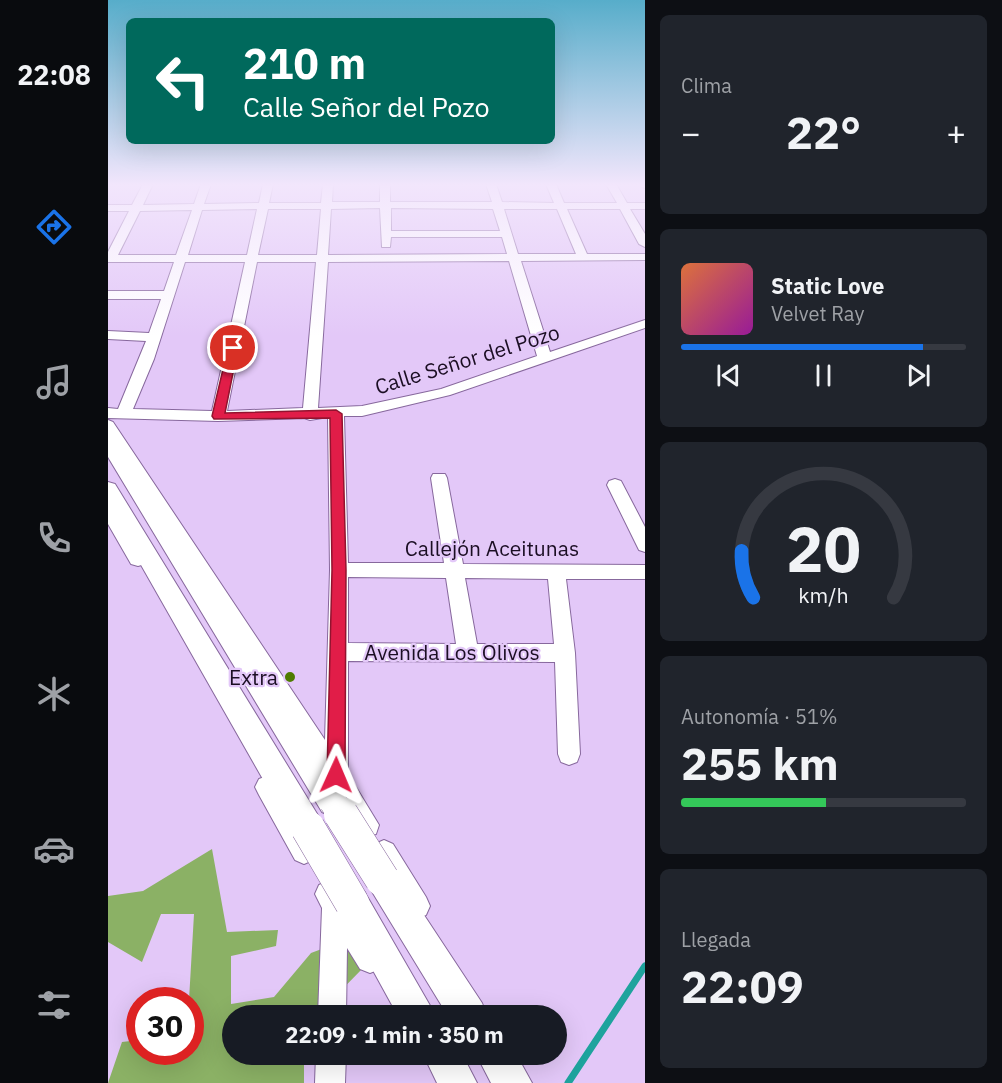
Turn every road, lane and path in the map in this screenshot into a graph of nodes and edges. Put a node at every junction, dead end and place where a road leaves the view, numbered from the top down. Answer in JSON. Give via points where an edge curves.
{"nodes":[{"id":1,"x":386,"y":234,"type":"edge"},
{"id":2,"x":505,"y":234,"type":"edge"},
{"id":3,"x":122,"y":235,"type":"edge"},
{"id":4,"x":189,"y":235,"type":"edge"},
{"id":5,"x":258,"y":235,"type":"edge"},
{"id":6,"x":324,"y":235,"type":"edge"},
{"id":7,"x":573,"y":235,"type":"edge"},
{"id":8,"x":322,"y":257,"type":"junction"},
{"id":9,"x":512,"y":257,"type":"junction"},
{"id":10,"x":583,"y":257,"type":"junction"},
{"id":11,"x":645,"y":257,"type":"edge"},
{"id":12,"x":182,"y":258,"type":"junction"},
{"id":13,"x":253,"y":258,"type":"junction"},
{"id":14,"x":386,"y":258,"type":"junction"},
{"id":15,"x":109,"y":259,"type":"edge"},
{"id":16,"x":108,"y":295,"type":"edge"},
{"id":17,"x":170,"y":295,"type":"junction"},
{"id":18,"x":645,"y":324,"type":"edge"},
{"id":19,"x":108,"y":335,"type":"edge"},
{"id":20,"x":154,"y":337,"type":"junction"},
{"id":21,"x":545,"y":358,"type":"junction"},
{"id":22,"x":336,"y":414,"type":"junction"},
{"id":23,"x":310,"y":415,"type":"junction"},
{"id":24,"x":218,"y":416,"type":"junction"},
{"id":25,"x":112,"y":421,"type":"edge"},
{"id":26,"x":439,"y":478,"type":"dead end"},
{"id":27,"x":615,"y":485,"type":"dead end"},
{"id":28,"x":108,"y":489,"type":"edge"},
{"id":29,"x":108,"y":509,"type":"edge"},
{"id":30,"x":645,"y":545,"type":"edge"},
{"id":31,"x":453,"y":569,"type":"junction"},
{"id":32,"x":339,"y":570,"type":"junction"},
{"id":33,"x":556,"y":570,"type":"junction"},
{"id":34,"x":645,"y":572,"type":"edge"},
{"id":35,"x":338,"y":652,"type":"junction"},
{"id":36,"x":468,"y":652,"type":"junction"},
{"id":37,"x":565,"y":653,"type":"junction"},
{"id":38,"x":569,"y":754,"type":"dead end"},
{"id":39,"x":336,"y":775,"type":"junction"},
{"id":40,"x":332,"y":816,"type":"dead end"},
{"id":41,"x":336,"y":870,"type":"dead end"},
{"id":42,"x":343,"y":905,"type":"junction"},
{"id":43,"x":411,"y":1003,"type":"edge"},
{"id":44,"x":333,"y":1005,"type":"edge"},
{"id":45,"x":463,"y":1005,"type":"edge"},
{"id":46,"x":466,"y":1005,"type":"edge"},
{"id":47,"x":331,"y":1065,"type":"edge"},
{"id":48,"x":447,"y":1065,"type":"edge"},
{"id":49,"x":501,"y":1065,"type":"edge"},
{"id":50,"x":330,"y":1083,"type":"edge"},
{"id":51,"x":458,"y":1083,"type":"edge"},
{"id":52,"x":513,"y":1083,"type":"edge"}],
"edges":[{"from":1,"to":14,"type":"street"},
{"from":2,"to":9,"type":"street"},
{"from":3,"to":15,"type":"street"},
{"from":4,"to":12,"type":"street"},
{"from":5,"to":13,"type":"street"},
{"from":6,"to":8,"type":"street"},
{"from":7,"to":10,"type":"street"},
{"from":8,"to":13,"type":"street"},
{"from":8,"to":14,"type":"street"},
{"from":8,"to":23,"type":"street"},
{"from":9,"to":10,"type":"street"},
{"from":9,"to":14,"type":"street"},
{"from":9,"to":21,"type":"street"},
{"from":10,"to":11,"type":"street"},
{"from":12,"to":13,"type":"street"},
{"from":12,"to":15,"type":"street"},
{"from":12,"to":17,"type":"street"},
{"from":13,"to":24,"type":"street"},
{"from":16,"to":17,"type":"street"},
{"from":17,"to":20,"type":"street"},
{"from":18,"to":21,"type":"street","name":"Calle Señor del Pozo"},
{"from":19,"to":20,"type":"street"},
{"from":20,"to":25,"type":"street","via":[[147,360]]},
{"from":21,"to":22,"type":"street","name":"Calle Señor del Pozo","via":[[403,403]]},
{"from":22,"to":23,"type":"street","name":"Calle Señor del Pozo"},
{"from":22,"to":32,"type":"street"},
{"from":23,"to":24,"type":"street","name":"Calle Señor del Pozo"},
{"from":24,"to":25,"type":"street","name":"Calle Señor del Pozo"},
{"from":25,"to":39,"type":"street"},
{"from":25,"to":45,"type":"main road","bridge":true,"via":[[382,879]]},
{"from":26,"to":31,"type":"street"},
{"from":27,"to":30,"type":"street"},
{"from":28,"to":42,"type":"main road","bridge":true},
{"from":29,"to":42,"type":"street"},
{"from":31,"to":32,"type":"street","name":"Callejón Aceitunas"},
{"from":31,"to":33,"type":"street","name":"Callejón Aceitunas"},
{"from":31,"to":36,"type":"street"},
{"from":32,"to":35,"type":"street"},
{"from":33,"to":34,"type":"street","name":"Callejón Aceitunas"},
{"from":33,"to":37,"type":"street"},
{"from":35,"to":36,"type":"street","name":"Avenida Los Olivos"},
{"from":35,"to":39,"type":"street"},
{"from":36,"to":37,"type":"street","name":"Avenida Los Olivos"},
{"from":37,"to":38,"type":"street"},
{"from":39,"to":40,"type":"street"},
{"from":39,"to":46,"type":"street","via":[[446,952]]},
{"from":41,"to":42,"type":"street"},
{"from":42,"to":43,"type":"main road"},
{"from":42,"to":44,"type":"street"},
{"from":47,"to":50,"type":"street"},
{"from":48,"to":51,"type":"main road"},
{"from":49,"to":52,"type":"main road"}]}
